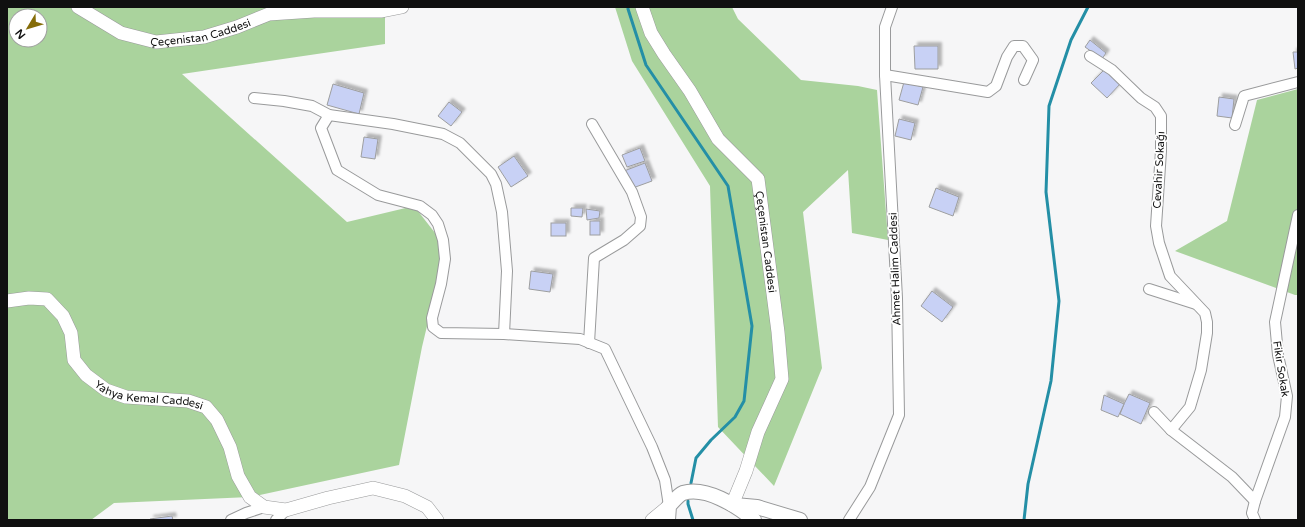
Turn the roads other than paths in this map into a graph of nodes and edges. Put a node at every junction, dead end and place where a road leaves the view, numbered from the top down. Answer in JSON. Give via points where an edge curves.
{"nodes":[{"id":1,"x":78,"y":7,"type":"edge"},
{"id":2,"x":402,"y":7,"type":"edge"},
{"id":3,"x":642,"y":7,"type":"edge"},
{"id":4,"x":892,"y":7,"type":"edge"},
{"id":5,"x":1090,"y":56,"type":"dead end"},
{"id":6,"x":885,"y":75,"type":"junction"},
{"id":7,"x":1024,"y":80,"type":"dead end"},
{"id":8,"x":1298,"y":82,"type":"edge"},
{"id":9,"x":254,"y":98,"type":"dead end"},
{"id":10,"x":329,"y":115,"type":"junction"},
{"id":11,"x":592,"y":124,"type":"dead end"},
{"id":12,"x":1235,"y":125,"type":"dead end"},
{"id":13,"x":1298,"y":215,"type":"edge"},
{"id":14,"x":1149,"y":289,"type":"dead end"},
{"id":15,"x":7,"y":301,"type":"edge"},
{"id":16,"x":1198,"y":304,"type":"junction"},
{"id":17,"x":504,"y":334,"type":"junction"},
{"id":18,"x":589,"y":343,"type":"junction"},
{"id":19,"x":1154,"y":412,"type":"dead end"},
{"id":20,"x":1171,"y":430,"type":"junction"},
{"id":21,"x":1255,"y":501,"type":"junction"},
{"id":22,"x":732,"y":505,"type":"junction"},
{"id":23,"x":669,"y":506,"type":"junction"},
{"id":24,"x":264,"y":507,"type":"junction"},
{"id":25,"x":286,"y":510,"type":"junction"},
{"id":26,"x":231,"y":520,"type":"edge"},
{"id":27,"x":276,"y":520,"type":"edge"},
{"id":28,"x":437,"y":520,"type":"edge"},
{"id":29,"x":652,"y":520,"type":"edge"},
{"id":30,"x":668,"y":520,"type":"edge"},
{"id":31,"x":754,"y":520,"type":"edge"},
{"id":32,"x":800,"y":520,"type":"edge"},
{"id":33,"x":849,"y":520,"type":"edge"},
{"id":34,"x":1255,"y":520,"type":"edge"}],
"edges":[{"from":1,"to":2,"type":"street","name":"Çeçenistan Caddesi","via":[[121,33],[156,42],[204,37],[269,14],[382,11]]},
{"from":3,"to":22,"type":"street","name":"Çeçenistan Caddesi","via":[[651,33],[718,139],[758,179],[782,379],[758,432]]},
{"from":4,"to":6,"type":"street","name":"Ahmet Halim Caddesi","via":[[885,27]]},
{"from":5,"to":16,"type":"street","name":"Cevahir Sokağı","via":[[1112,70],[1141,98],[1155,107],[1161,116],[1156,226],[1158,242],[1170,276]]},
{"from":6,"to":7,"type":"street","via":[[988,92],[996,86],[1014,46],[1024,46],[1033,60]]},
{"from":6,"to":33,"type":"street","name":"Ahmet Halim Caddesi","via":[[897,298],[899,415],[870,487]]},
{"from":8,"to":12,"type":"street","via":[[1244,96]]},
{"from":9,"to":10,"type":"street","via":[[284,100],[312,106]]},
{"from":10,"to":17,"type":"street","via":[[443,134],[460,142],[491,174],[496,184],[504,227],[507,271]]},
{"from":10,"to":17,"type":"street","via":[[321,128],[337,170],[378,195],[420,206],[432,215],[438,224],[445,259],[432,318],[433,327],[441,333]]},
{"from":11,"to":18,"type":"street","via":[[632,192],[641,217],[640,226],[624,240],[594,258]]},
{"from":13,"to":21,"type":"street","name":"Fikir Sokak","via":[[1275,322],[1278,355],[1287,396],[1284,417]]},
{"from":14,"to":16,"type":"street"},
{"from":15,"to":24,"type":"street","name":"Yahya Kemal Caddesi","via":[[47,299],[63,316],[71,333],[74,360],[86,374],[106,390],[126,397],[188,400],[206,407],[217,420],[227,440],[238,476],[247,492]]},
{"from":16,"to":20,"type":"street","name":"Cevahir Sokağı","via":[[1205,313],[1207,322],[1201,370],[1190,407]]},
{"from":17,"to":18,"type":"street","via":[[580,339]]},
{"from":18,"to":23,"type":"street","via":[[605,349],[652,447],[665,480]]},
{"from":19,"to":20,"type":"street"},
{"from":20,"to":21,"type":"street","via":[[1232,477]]},
{"from":21,"to":34,"type":"street","name":"Fikir Sokak","via":[[1252,513]]},
{"from":22,"to":23,"type":"main road","via":[[697,491],[682,493]]},
{"from":22,"to":31,"type":"main road"},
{"from":22,"to":32,"type":"main road","via":[[757,508]]},
{"from":23,"to":29,"type":"street"},
{"from":23,"to":30,"type":"main road"},
{"from":24,"to":25,"type":"street"},
{"from":24,"to":26,"type":"street"},
{"from":25,"to":27,"type":"street"},
{"from":25,"to":28,"type":"street","via":[[373,488],[405,496],[427,507]]}]}
